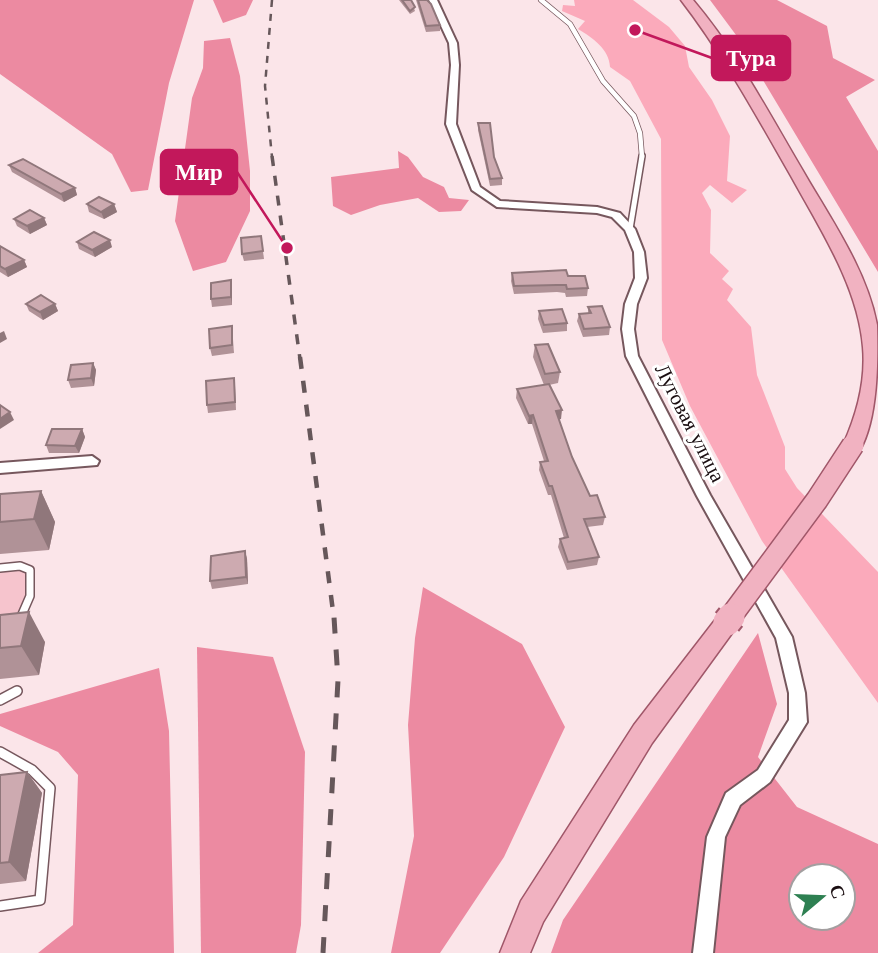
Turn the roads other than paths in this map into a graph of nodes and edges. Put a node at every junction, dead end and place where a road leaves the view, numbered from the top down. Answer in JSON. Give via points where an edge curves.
{"nodes":[{"id":1,"x":433,"y":0,"type":"edge"},
{"id":2,"x":541,"y":0,"type":"edge"},
{"id":3,"x":687,"y":0,"type":"edge"},
{"id":4,"x":631,"y":229,"type":"junction"},
{"id":5,"x":92,"y":461,"type":"dead end"},
{"id":6,"x":0,"y":468,"type":"edge"},
{"id":7,"x":0,"y":568,"type":"edge"},
{"id":8,"x":8,"y":625,"type":"edge"},
{"id":9,"x":17,"y":691,"type":"dead end"},
{"id":10,"x":0,"y":700,"type":"edge"},
{"id":11,"x":0,"y":752,"type":"edge"},
{"id":12,"x":0,"y":906,"type":"edge"},
{"id":13,"x":515,"y":953,"type":"edge"},
{"id":14,"x":703,"y":953,"type":"edge"}],
"edges":[{"from":1,"to":4,"type":"street","via":[[453,43],[451,124],[476,188],[497,204],[597,210],[615,215]]},
{"from":2,"to":4,"type":"lane","via":[[583,39],[600,76],[637,122],[643,171]]},
{"from":3,"to":13,"type":"main road","bridge":true,"via":[[747,86],[843,257],[870,330],[873,374],[867,415],[817,500],[643,734],[532,912]]},
{"from":4,"to":14,"type":"street","name":"Луговая улица","via":[[641,278],[628,329],[632,356],[784,637],[797,693],[798,722],[764,776],[733,799],[716,837]]},
{"from":5,"to":6,"type":"street"},
{"from":7,"to":8,"type":"lane","via":[[30,569],[33,581],[25,613],[17,623]]},
{"from":9,"to":10,"type":"lane"},
{"from":11,"to":12,"type":"lane","via":[[32,770],[50,788],[40,900]]}]}
